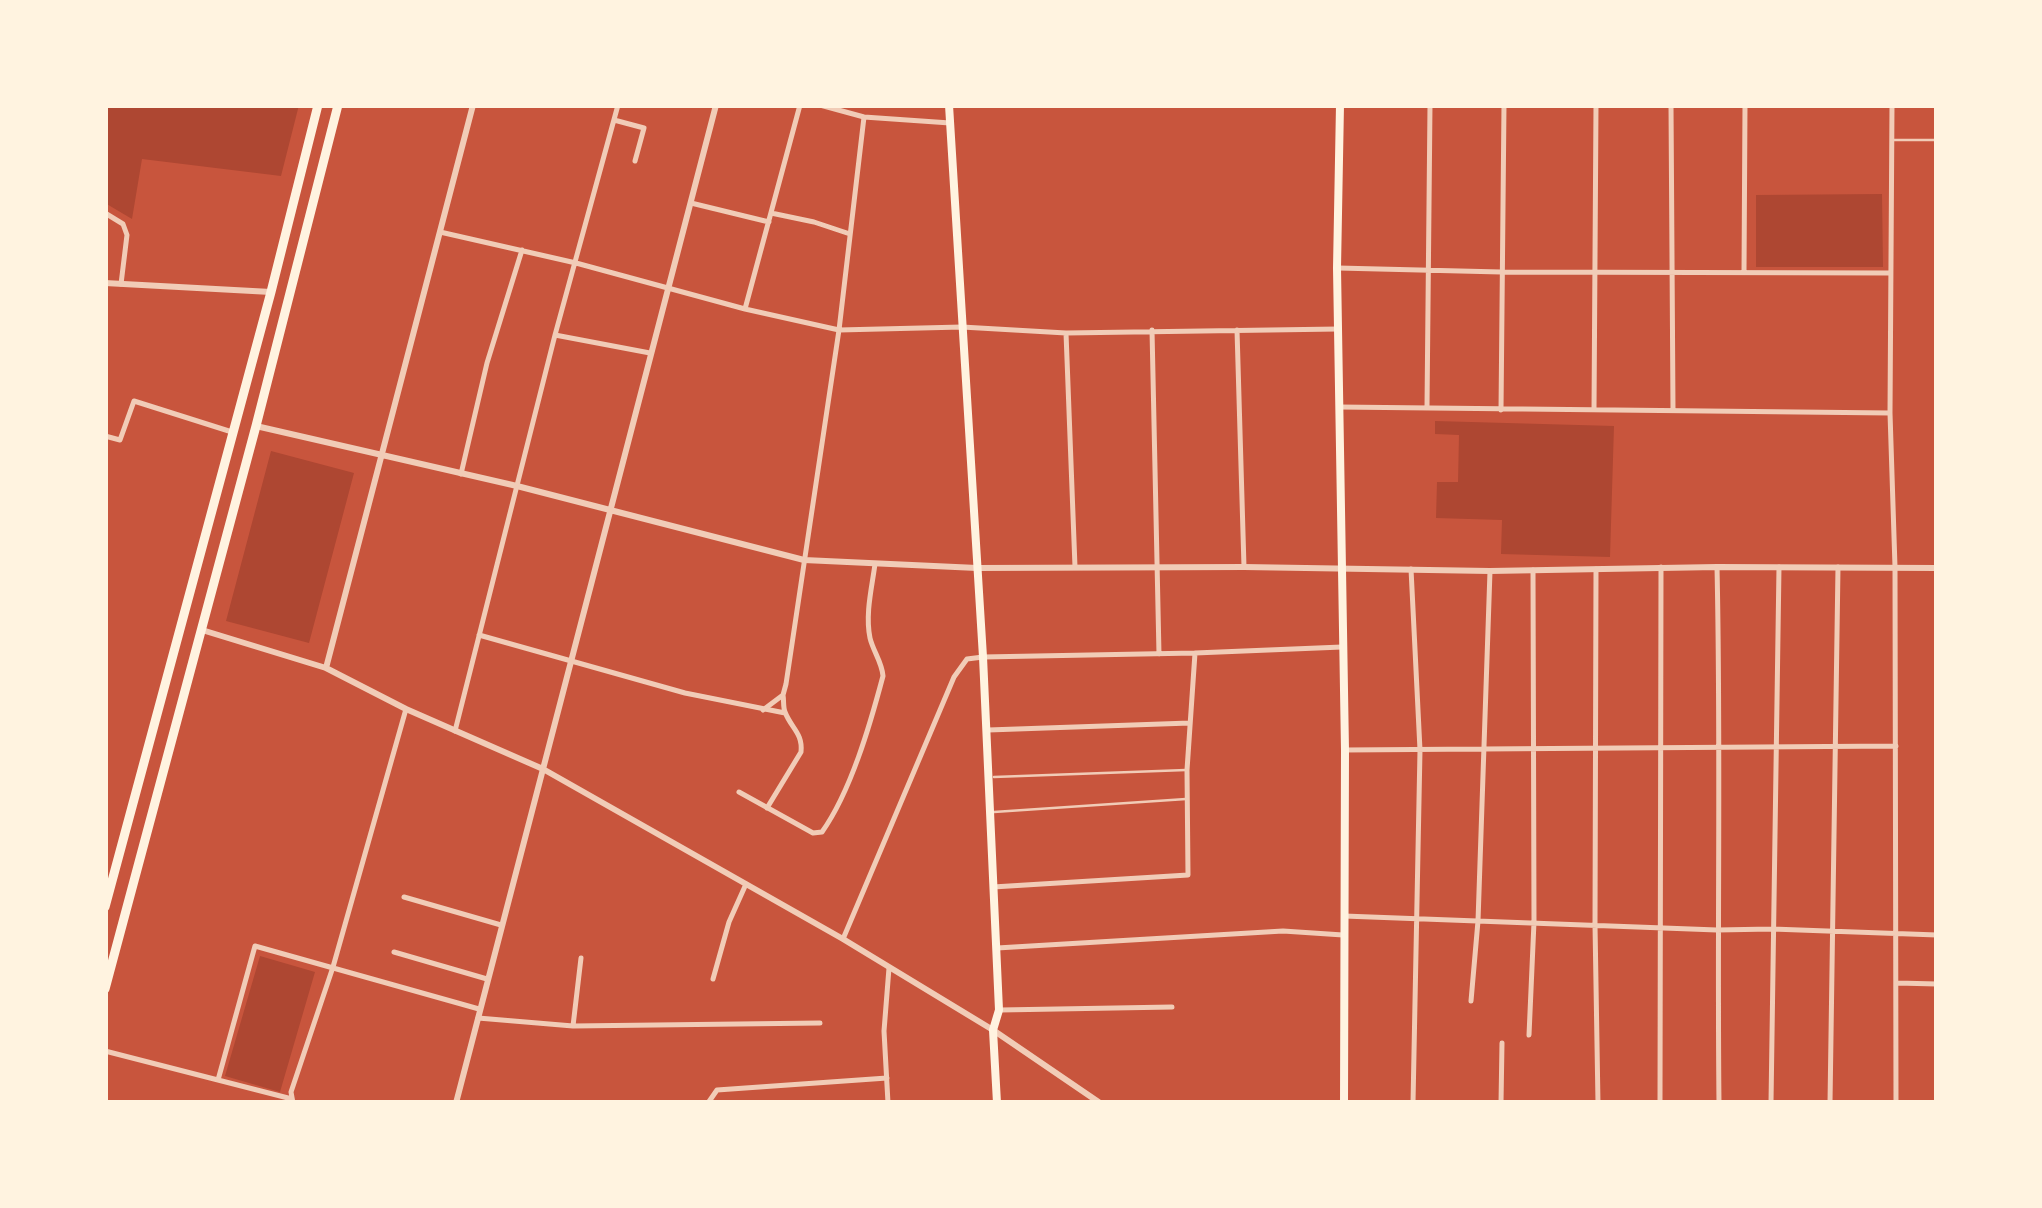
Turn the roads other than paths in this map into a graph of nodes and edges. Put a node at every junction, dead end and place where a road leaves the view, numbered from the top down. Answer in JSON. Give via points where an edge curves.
{"nodes":[{"id":1,"x":318,"y":105,"type":"edge"},
{"id":2,"x":338,"y":105,"type":"edge"},
{"id":3,"x":473,"y":105,"type":"edge"},
{"id":4,"x":618,"y":105,"type":"edge"},
{"id":5,"x":716,"y":105,"type":"edge"},
{"id":6,"x":800,"y":105,"type":"edge"},
{"id":7,"x":820,"y":105,"type":"edge"},
{"id":8,"x":949,"y":105,"type":"edge"},
{"id":9,"x":1340,"y":105,"type":"edge"},
{"id":10,"x":1430,"y":105,"type":"edge"},
{"id":11,"x":1504,"y":105,"type":"edge"},
{"id":12,"x":1596,"y":105,"type":"edge"},
{"id":13,"x":1671,"y":105,"type":"edge"},
{"id":14,"x":1746,"y":105,"type":"edge"},
{"id":15,"x":1892,"y":105,"type":"edge"},
{"id":16,"x":864,"y":117,"type":"junction"},
{"id":17,"x":614,"y":120,"type":"junction"},
{"id":18,"x":950,"y":123,"type":"junction"},
{"id":19,"x":1891,"y":140,"type":"junction"},
{"id":20,"x":1937,"y":140,"type":"edge"},
{"id":21,"x":635,"y":161,"type":"dead end"},
{"id":22,"x":691,"y":203,"type":"junction"},
{"id":23,"x":771,"y":212,"type":"junction"},
{"id":24,"x":105,"y":213,"type":"edge"},
{"id":25,"x":768,"y":222,"type":"junction"},
{"id":26,"x":440,"y":232,"type":"junction"},
{"id":27,"x":850,"y":234,"type":"junction"},
{"id":28,"x":522,"y":250,"type":"junction"},
{"id":29,"x":576,"y":264,"type":"junction"},
{"id":30,"x":1337,"y":268,"type":"junction"},
{"id":31,"x":1596,"y":270,"type":"junction"},
{"id":32,"x":1428,"y":271,"type":"junction"},
{"id":33,"x":1501,"y":272,"type":"junction"},
{"id":34,"x":1672,"y":272,"type":"junction"},
{"id":35,"x":1744,"y":272,"type":"junction"},
{"id":36,"x":1890,"y":273,"type":"junction"},
{"id":37,"x":105,"y":283,"type":"edge"},
{"id":38,"x":121,"y":284,"type":"junction"},
{"id":39,"x":669,"y":290,"type":"junction"},
{"id":40,"x":271,"y":292,"type":"junction"},
{"id":41,"x":290,"y":296,"type":"junction"},
{"id":42,"x":745,"y":309,"type":"junction"},
{"id":43,"x":962,"y":327,"type":"junction"},
{"id":44,"x":1338,"y":329,"type":"junction"},
{"id":45,"x":839,"y":330,"type":"junction"},
{"id":46,"x":1152,"y":330,"type":"junction"},
{"id":47,"x":1237,"y":330,"type":"junction"},
{"id":48,"x":1066,"y":333,"type":"junction"},
{"id":49,"x":555,"y":335,"type":"junction"},
{"id":50,"x":650,"y":353,"type":"junction"},
{"id":51,"x":1339,"y":406,"type":"junction"},
{"id":52,"x":1427,"y":407,"type":"junction"},
{"id":53,"x":1501,"y":410,"type":"junction"},
{"id":54,"x":1594,"y":410,"type":"junction"},
{"id":55,"x":1674,"y":410,"type":"junction"},
{"id":56,"x":1890,"y":413,"type":"junction"},
{"id":57,"x":256,"y":426,"type":"junction"},
{"id":58,"x":232,"y":432,"type":"junction"},
{"id":59,"x":105,"y":436,"type":"edge"},
{"id":60,"x":381,"y":456,"type":"junction"},
{"id":61,"x":462,"y":474,"type":"junction"},
{"id":62,"x":517,"y":486,"type":"junction"},
{"id":63,"x":610,"y":512,"type":"junction"},
{"id":64,"x":804,"y":560,"type":"junction"},
{"id":65,"x":875,"y":564,"type":"junction"},
{"id":66,"x":1075,"y":567,"type":"junction"},
{"id":67,"x":1244,"y":567,"type":"junction"},
{"id":68,"x":1661,"y":567,"type":"junction"},
{"id":69,"x":1718,"y":567,"type":"junction"},
{"id":70,"x":1779,"y":567,"type":"junction"},
{"id":71,"x":1838,"y":567,"type":"junction"},
{"id":72,"x":1895,"y":567,"type":"junction"},
{"id":73,"x":977,"y":568,"type":"junction"},
{"id":74,"x":1157,"y":568,"type":"junction"},
{"id":75,"x":1937,"y":568,"type":"edge"},
{"id":76,"x":1342,"y":569,"type":"junction"},
{"id":77,"x":1411,"y":569,"type":"junction"},
{"id":78,"x":1534,"y":570,"type":"junction"},
{"id":79,"x":1596,"y":570,"type":"junction"},
{"id":80,"x":1490,"y":571,"type":"junction"},
{"id":81,"x":202,"y":630,"type":"junction"},
{"id":82,"x":479,"y":635,"type":"junction"},
{"id":83,"x":1342,"y":646,"type":"junction"},
{"id":84,"x":1195,"y":653,"type":"junction"},
{"id":85,"x":1158,"y":654,"type":"junction"},
{"id":86,"x":983,"y":656,"type":"junction"},
{"id":87,"x":571,"y":662,"type":"junction"},
{"id":88,"x":326,"y":668,"type":"junction"},
{"id":89,"x":783,"y":695,"type":"junction"},
{"id":90,"x":406,"y":709,"type":"junction"},
{"id":91,"x":763,"y":710,"type":"junction"},
{"id":92,"x":785,"y":712,"type":"junction"},
{"id":93,"x":1190,"y":723,"type":"junction"},
{"id":94,"x":986,"y":730,"type":"junction"},
{"id":95,"x":455,"y":732,"type":"junction"},
{"id":96,"x":1720,"y":746,"type":"junction"},
{"id":97,"x":1776,"y":746,"type":"junction"},
{"id":98,"x":1836,"y":746,"type":"junction"},
{"id":99,"x":1896,"y":746,"type":"junction"},
{"id":100,"x":1535,"y":748,"type":"junction"},
{"id":101,"x":1596,"y":748,"type":"junction"},
{"id":102,"x":1660,"y":748,"type":"junction"},
{"id":103,"x":1345,"y":750,"type":"junction"},
{"id":104,"x":1420,"y":750,"type":"junction"},
{"id":105,"x":1484,"y":750,"type":"junction"},
{"id":106,"x":542,"y":769,"type":"junction"},
{"id":107,"x":1187,"y":770,"type":"junction"},
{"id":108,"x":989,"y":777,"type":"junction"},
{"id":109,"x":739,"y":792,"type":"dead end"},
{"id":110,"x":1188,"y":799,"type":"junction"},
{"id":111,"x":768,"y":808,"type":"junction"},
{"id":112,"x":990,"y":812,"type":"junction"},
{"id":113,"x":746,"y":884,"type":"junction"},
{"id":114,"x":993,"y":887,"type":"junction"},
{"id":115,"x":404,"y":897,"type":"dead end"},
{"id":116,"x":105,"y":908,"type":"edge"},
{"id":117,"x":1344,"y":916,"type":"junction"},
{"id":118,"x":1416,"y":920,"type":"junction"},
{"id":119,"x":1478,"y":921,"type":"junction"},
{"id":120,"x":1534,"y":922,"type":"junction"},
{"id":121,"x":501,"y":925,"type":"junction"},
{"id":122,"x":1595,"y":925,"type":"junction"},
{"id":123,"x":1661,"y":928,"type":"junction"},
{"id":124,"x":1772,"y":929,"type":"junction"},
{"id":125,"x":1718,"y":930,"type":"junction"},
{"id":126,"x":1832,"y":930,"type":"junction"},
{"id":127,"x":1344,"y":935,"type":"junction"},
{"id":128,"x":1897,"y":935,"type":"junction"},
{"id":129,"x":1937,"y":935,"type":"edge"},
{"id":130,"x":843,"y":940,"type":"junction"},
{"id":131,"x":997,"y":948,"type":"junction"},
{"id":132,"x":394,"y":952,"type":"dead end"},
{"id":133,"x":581,"y":958,"type":"dead end"},
{"id":134,"x":333,"y":968,"type":"junction"},
{"id":135,"x":890,"y":968,"type":"junction"},
{"id":136,"x":487,"y":978,"type":"junction"},
{"id":137,"x":712,"y":979,"type":"dead end"},
{"id":138,"x":1898,"y":983,"type":"junction"},
{"id":139,"x":1937,"y":984,"type":"edge"},
{"id":140,"x":105,"y":989,"type":"edge"},
{"id":141,"x":1470,"y":1002,"type":"dead end"},
{"id":142,"x":1172,"y":1007,"type":"dead end"},
{"id":143,"x":999,"y":1010,"type":"junction"},
{"id":144,"x":478,"y":1014,"type":"junction"},
{"id":145,"x":820,"y":1023,"type":"dead end"},
{"id":146,"x":573,"y":1026,"type":"junction"},
{"id":147,"x":993,"y":1030,"type":"junction"},
{"id":148,"x":1529,"y":1035,"type":"dead end"},
{"id":149,"x":1502,"y":1043,"type":"dead end"},
{"id":150,"x":105,"y":1050,"type":"edge"},
{"id":151,"x":886,"y":1078,"type":"junction"},
{"id":152,"x":218,"y":1080,"type":"junction"},
{"id":153,"x":292,"y":1101,"type":"edge"},
{"id":154,"x":456,"y":1103,"type":"edge"},
{"id":155,"x":708,"y":1103,"type":"edge"},
{"id":156,"x":888,"y":1103,"type":"edge"},
{"id":157,"x":998,"y":1103,"type":"edge"},
{"id":158,"x":1100,"y":1103,"type":"edge"},
{"id":159,"x":1344,"y":1103,"type":"edge"},
{"id":160,"x":1413,"y":1103,"type":"edge"},
{"id":161,"x":1500,"y":1103,"type":"edge"},
{"id":162,"x":1598,"y":1103,"type":"edge"},
{"id":163,"x":1660,"y":1103,"type":"edge"},
{"id":164,"x":1719,"y":1103,"type":"edge"},
{"id":165,"x":1771,"y":1103,"type":"edge"},
{"id":166,"x":1830,"y":1103,"type":"edge"},
{"id":167,"x":1896,"y":1103,"type":"edge"}],
"edges":[{"from":1,"to":40,"type":"main road"},
{"from":2,"to":41,"type":"main road"},
{"from":3,"to":26,"type":"street"},
{"from":4,"to":17,"type":"street"},
{"from":5,"to":22,"type":"street"},
{"from":6,"to":23,"type":"street"},
{"from":7,"to":16,"type":"street"},
{"from":8,"to":18,"type":"main road"},
{"from":9,"to":30,"type":"main road"},
{"from":10,"to":32,"type":"street"},
{"from":11,"to":33,"type":"street"},
{"from":12,"to":31,"type":"street"},
{"from":13,"to":34,"type":"street"},
{"from":14,"to":35,"type":"street"},
{"from":15,"to":19,"type":"street"},
{"from":16,"to":18,"type":"street"},
{"from":16,"to":27,"type":"street"},
{"from":17,"to":21,"type":"street","via":[[644,128]]},
{"from":17,"to":29,"type":"street"},
{"from":18,"to":43,"type":"main road"},
{"from":19,"to":20,"type":"lane"},
{"from":19,"to":36,"type":"street"},
{"from":22,"to":25,"type":"street"},
{"from":22,"to":39,"type":"street"},
{"from":23,"to":25,"type":"street"},
{"from":23,"to":27,"type":"street"},
{"from":24,"to":38,"type":"street","via":[[127,236]]},
{"from":25,"to":42,"type":"street"},
{"from":26,"to":28,"type":"street"},
{"from":26,"to":60,"type":"street"},
{"from":27,"to":45,"type":"street"},
{"from":28,"to":29,"type":"street"},
{"from":28,"to":61,"type":"street"},
{"from":29,"to":39,"type":"street"},
{"from":29,"to":49,"type":"street"},
{"from":30,"to":32,"type":"street"},
{"from":30,"to":44,"type":"main road"},
{"from":31,"to":33,"type":"street"},
{"from":31,"to":34,"type":"street"},
{"from":31,"to":54,"type":"street"},
{"from":32,"to":33,"type":"street"},
{"from":32,"to":52,"type":"street"},
{"from":33,"to":53,"type":"street"},
{"from":34,"to":35,"type":"street"},
{"from":34,"to":55,"type":"street"},
{"from":35,"to":36,"type":"street"},
{"from":36,"to":56,"type":"street"},
{"from":37,"to":38,"type":"street"},
{"from":38,"to":40,"type":"street"},
{"from":39,"to":42,"type":"street"},
{"from":39,"to":50,"type":"street"},
{"from":40,"to":41,"type":"main road"},
{"from":40,"to":58,"type":"main road"},
{"from":41,"to":57,"type":"main road"},
{"from":42,"to":45,"type":"street"},
{"from":43,"to":45,"type":"street"},
{"from":43,"to":48,"type":"street"},
{"from":43,"to":73,"type":"main road"},
{"from":44,"to":47,"type":"street"},
{"from":44,"to":51,"type":"main road"},
{"from":45,"to":64,"type":"street"},
{"from":46,"to":47,"type":"street"},
{"from":46,"to":48,"type":"street"},
{"from":46,"to":74,"type":"street"},
{"from":47,"to":67,"type":"street"},
{"from":48,"to":66,"type":"street"},
{"from":49,"to":50,"type":"street"},
{"from":49,"to":62,"type":"street"},
{"from":50,"to":63,"type":"street"},
{"from":51,"to":52,"type":"street"},
{"from":51,"to":76,"type":"main road"},
{"from":52,"to":53,"type":"street"},
{"from":53,"to":54,"type":"street"},
{"from":54,"to":55,"type":"street"},
{"from":55,"to":56,"type":"street"},
{"from":56,"to":72,"type":"street"},
{"from":57,"to":60,"type":"street"},
{"from":57,"to":81,"type":"main road"},
{"from":58,"to":59,"type":"street","via":[[134,401],[120,440]]},
{"from":58,"to":116,"type":"main road"},
{"from":60,"to":61,"type":"street"},
{"from":60,"to":88,"type":"street"},
{"from":61,"to":62,"type":"street"},
{"from":62,"to":63,"type":"street"},
{"from":62,"to":82,"type":"street"},
{"from":63,"to":64,"type":"street"},
{"from":63,"to":87,"type":"street"},
{"from":64,"to":65,"type":"street"},
{"from":64,"to":89,"type":"street"},
{"from":65,"to":73,"type":"street"},
{"from":65,"to":111,"type":"street","via":[[869,629],[883,676],[843,795],[818,834]]},
{"from":66,"to":73,"type":"street"},
{"from":66,"to":74,"type":"street"},
{"from":67,"to":74,"type":"street"},
{"from":67,"to":76,"type":"street"},
{"from":68,"to":69,"type":"street"},
{"from":68,"to":79,"type":"street"},
{"from":68,"to":102,"type":"street"},
{"from":69,"to":70,"type":"street"},
{"from":69,"to":96,"type":"street"},
{"from":70,"to":71,"type":"street"},
{"from":70,"to":97,"type":"street"},
{"from":71,"to":72,"type":"street"},
{"from":71,"to":98,"type":"street"},
{"from":72,"to":75,"type":"street"},
{"from":72,"to":99,"type":"street"},
{"from":73,"to":86,"type":"main road"},
{"from":74,"to":85,"type":"street"},
{"from":76,"to":77,"type":"street"},
{"from":76,"to":83,"type":"main road"},
{"from":77,"to":80,"type":"street"},
{"from":77,"to":104,"type":"street"},
{"from":78,"to":79,"type":"street"},
{"from":78,"to":80,"type":"street"},
{"from":78,"to":100,"type":"street"},
{"from":79,"to":101,"type":"street"},
{"from":80,"to":105,"type":"street"},
{"from":81,"to":88,"type":"street"},
{"from":81,"to":140,"type":"main road"},
{"from":82,"to":87,"type":"street"},
{"from":82,"to":95,"type":"street"},
{"from":83,"to":84,"type":"street"},
{"from":83,"to":103,"type":"main road"},
{"from":84,"to":85,"type":"street"},
{"from":84,"to":93,"type":"street"},
{"from":85,"to":86,"type":"street"},
{"from":86,"to":94,"type":"main road"},
{"from":86,"to":130,"type":"street","via":[[967,660],[954,676]]},
{"from":87,"to":91,"type":"street"},
{"from":87,"to":106,"type":"street"},
{"from":88,"to":90,"type":"street"},
{"from":89,"to":91,"type":"street"},
{"from":89,"to":92,"type":"street"},
{"from":90,"to":95,"type":"street"},
{"from":90,"to":134,"type":"street"},
{"from":91,"to":92,"type":"street"},
{"from":92,"to":111,"type":"street","via":[[798,731],[801,752]]},
{"from":93,"to":94,"type":"street"},
{"from":93,"to":107,"type":"street"},
{"from":94,"to":108,"type":"main road"},
{"from":95,"to":106,"type":"street"},
{"from":96,"to":97,"type":"street"},
{"from":96,"to":102,"type":"street"},
{"from":96,"to":125,"type":"street"},
{"from":97,"to":98,"type":"street"},
{"from":97,"to":124,"type":"street"},
{"from":98,"to":99,"type":"street"},
{"from":98,"to":126,"type":"street"},
{"from":99,"to":128,"type":"street"},
{"from":100,"to":101,"type":"street"},
{"from":100,"to":105,"type":"street"},
{"from":100,"to":120,"type":"street"},
{"from":101,"to":102,"type":"street"},
{"from":101,"to":122,"type":"street"},
{"from":102,"to":123,"type":"street"},
{"from":103,"to":104,"type":"street"},
{"from":103,"to":117,"type":"main road"},
{"from":104,"to":105,"type":"street"},
{"from":104,"to":118,"type":"street"},
{"from":105,"to":119,"type":"street"},
{"from":106,"to":113,"type":"street"},
{"from":106,"to":121,"type":"street"},
{"from":107,"to":108,"type":"lane"},
{"from":107,"to":110,"type":"street"},
{"from":108,"to":112,"type":"main road"},
{"from":109,"to":111,"type":"street"},
{"from":110,"to":112,"type":"lane"},
{"from":110,"to":114,"type":"street","via":[[1188,875]]},
{"from":112,"to":114,"type":"main road"},
{"from":113,"to":130,"type":"street"},
{"from":113,"to":137,"type":"street"},
{"from":114,"to":131,"type":"main road"},
{"from":115,"to":121,"type":"street"},
{"from":117,"to":118,"type":"street"},
{"from":117,"to":127,"type":"main road"},
{"from":118,"to":119,"type":"street"},
{"from":118,"to":160,"type":"street"},
{"from":119,"to":120,"type":"street"},
{"from":119,"to":141,"type":"street"},
{"from":120,"to":122,"type":"street"},
{"from":120,"to":148,"type":"street"},
{"from":121,"to":136,"type":"street"},
{"from":122,"to":123,"type":"street"},
{"from":122,"to":162,"type":"street"},
{"from":123,"to":125,"type":"street"},
{"from":123,"to":163,"type":"street"},
{"from":124,"to":125,"type":"street"},
{"from":124,"to":126,"type":"street"},
{"from":124,"to":165,"type":"street"},
{"from":125,"to":164,"type":"street"},
{"from":126,"to":128,"type":"street"},
{"from":126,"to":166,"type":"street"},
{"from":127,"to":131,"type":"street","via":[[1283,930]]},
{"from":127,"to":159,"type":"main road"},
{"from":128,"to":129,"type":"street"},
{"from":128,"to":138,"type":"street"},
{"from":130,"to":135,"type":"street"},
{"from":131,"to":143,"type":"main road"},
{"from":132,"to":136,"type":"street"},
{"from":133,"to":146,"type":"street"},
{"from":134,"to":144,"type":"street"},
{"from":134,"to":152,"type":"street","via":[[256,946]]},
{"from":134,"to":153,"type":"street"},
{"from":135,"to":147,"type":"street"},
{"from":135,"to":151,"type":"street"},
{"from":136,"to":144,"type":"street"},
{"from":138,"to":139,"type":"street"},
{"from":138,"to":167,"type":"street"},
{"from":142,"to":143,"type":"street"},
{"from":143,"to":147,"type":"main road"},
{"from":144,"to":146,"type":"street"},
{"from":144,"to":154,"type":"street"},
{"from":145,"to":146,"type":"street"},
{"from":147,"to":157,"type":"main road"},
{"from":147,"to":158,"type":"street"},
{"from":149,"to":161,"type":"street"},
{"from":150,"to":152,"type":"street"},
{"from":151,"to":155,"type":"street","via":[[716,1090]]},
{"from":151,"to":156,"type":"street"},
{"from":152,"to":153,"type":"street"}]}
